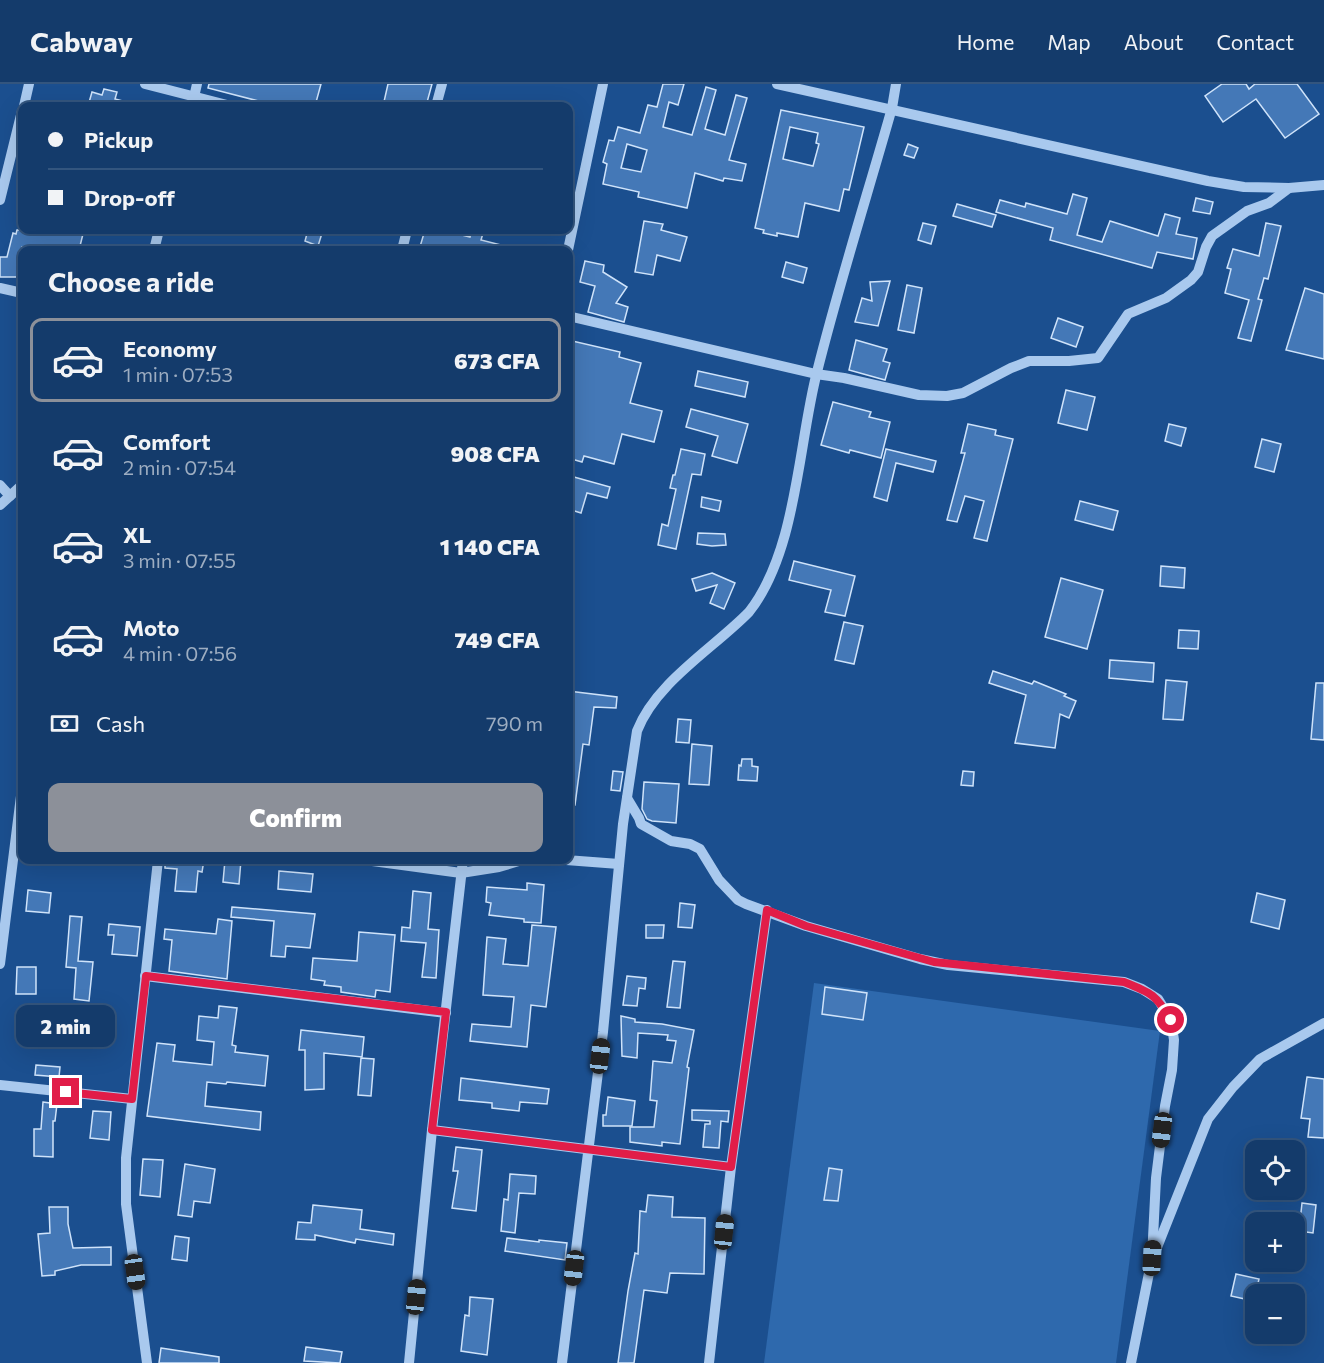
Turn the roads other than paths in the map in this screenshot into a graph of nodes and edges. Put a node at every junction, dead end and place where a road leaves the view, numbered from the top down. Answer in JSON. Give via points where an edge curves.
{"nodes":[{"id":1,"x":29,"y":84,"type":"edge"},
{"id":2,"x":145,"y":84,"type":"edge"},
{"id":3,"x":197,"y":84,"type":"edge"},
{"id":4,"x":442,"y":84,"type":"edge"},
{"id":5,"x":603,"y":84,"type":"edge"},
{"id":6,"x":777,"y":84,"type":"edge"},
{"id":7,"x":896,"y":84,"type":"edge"},
{"id":8,"x":25,"y":102,"type":"edge"},
{"id":9,"x":193,"y":102,"type":"edge"},
{"id":10,"x":437,"y":102,"type":"edge"},
{"id":11,"x":892,"y":108,"type":"junction"},
{"id":12,"x":18,"y":127,"type":"edge"},
{"id":13,"x":1324,"y":185,"type":"edge"},
{"id":14,"x":1289,"y":188,"type":"junction"},
{"id":15,"x":0,"y":200,"type":"edge"},
{"id":16,"x":573,"y":226,"type":"edge"},
{"id":17,"x":0,"y":288,"type":"edge"},
{"id":18,"x":18,"y":292,"type":"edge"},
{"id":19,"x":573,"y":317,"type":"edge"},
{"id":20,"x":816,"y":374,"type":"junction"},
{"id":21,"x":0,"y":485,"type":"edge"},
{"id":22,"x":18,"y":489,"type":"edge"},
{"id":23,"x":10,"y":496,"type":"junction"},
{"id":24,"x":0,"y":505,"type":"edge"},
{"id":25,"x":627,"y":798,"type":"junction"},
{"id":26,"x":18,"y":823,"type":"edge"},
{"id":27,"x":573,"y":861,"type":"edge"},
{"id":28,"x":158,"y":864,"type":"edge"},
{"id":29,"x":395,"y":864,"type":"edge"},
{"id":30,"x":462,"y":864,"type":"edge"},
{"id":31,"x":509,"y":864,"type":"edge"},
{"id":32,"x":619,"y":864,"type":"junction"},
{"id":33,"x":461,"y":873,"type":"junction"},
{"id":34,"x":767,"y":910,"type":"junction"},
{"id":35,"x":3,"y":935,"type":"edge"},
{"id":36,"x":0,"y":964,"type":"edge"},
{"id":37,"x":146,"y":976,"type":"junction"},
{"id":38,"x":446,"y":1012,"type":"junction"},
{"id":39,"x":1324,"y":1023,"type":"edge"},
{"id":40,"x":0,"y":1085,"type":"edge"},
{"id":41,"x":132,"y":1099,"type":"junction"},
{"id":42,"x":432,"y":1130,"type":"junction"},
{"id":43,"x":588,"y":1150,"type":"junction"},
{"id":44,"x":731,"y":1167,"type":"junction"},
{"id":45,"x":1152,"y":1258,"type":"junction"},
{"id":46,"x":147,"y":1363,"type":"edge"},
{"id":47,"x":409,"y":1363,"type":"edge"},
{"id":48,"x":562,"y":1363,"type":"edge"},
{"id":49,"x":709,"y":1363,"type":"edge"},
{"id":50,"x":1131,"y":1363,"type":"edge"}],
"edges":[{"from":1,"to":8,"type":"street"},
{"from":2,"to":9,"type":"street"},
{"from":3,"to":9,"type":"street"},
{"from":4,"to":10,"type":"street"},
{"from":5,"to":16,"type":"street"},
{"from":6,"to":11,"type":"street"},
{"from":7,"to":11,"type":"street"},
{"from":11,"to":14,"type":"street","via":[[1208,180],[1244,187]]},
{"from":11,"to":20,"type":"street"},
{"from":12,"to":15,"type":"street"},
{"from":13,"to":14,"type":"street"},
{"from":14,"to":20,"type":"street","via":[[1269,203],[1246,211],[1212,236],[1191,280],[1166,297],[1128,314],[1098,358],[1029,361],[963,393],[947,396],[919,395]]},
{"from":17,"to":18,"type":"street"},
{"from":19,"to":20,"type":"street"},
{"from":20,"to":25,"type":"street","via":[[797,483],[763,590],[749,612],[690,664],[642,718]]},
{"from":21,"to":23,"type":"street"},
{"from":22,"to":23,"type":"street"},
{"from":23,"to":24,"type":"street"},
{"from":25,"to":32,"type":"street"},
{"from":25,"to":34,"type":"street","via":[[641,824],[665,839],[700,849],[713,872],[738,900]]},
{"from":26,"to":35,"type":"street"},
{"from":27,"to":32,"type":"street"},
{"from":28,"to":37,"type":"street"},
{"from":29,"to":33,"type":"street"},
{"from":30,"to":33,"type":"street"},
{"from":31,"to":33,"type":"street"},
{"from":32,"to":43,"type":"street"},
{"from":33,"to":38,"type":"street"},
{"from":34,"to":44,"type":"street"},
{"from":34,"to":45,"type":"street","via":[[806,926],[920,959],[1112,980],[1142,989],[1158,999],[1171,1020],[1173,1040],[1156,1178]]},
{"from":35,"to":36,"type":"street"},
{"from":37,"to":38,"type":"street"},
{"from":37,"to":41,"type":"street"},
{"from":38,"to":42,"type":"street"},
{"from":39,"to":45,"type":"street","via":[[1260,1059],[1208,1119]]},
{"from":40,"to":41,"type":"street"},
{"from":41,"to":46,"type":"street","via":[[126,1204]]},
{"from":42,"to":43,"type":"street"},
{"from":42,"to":47,"type":"street"},
{"from":43,"to":44,"type":"street"},
{"from":43,"to":48,"type":"street"},
{"from":44,"to":49,"type":"street"},
{"from":45,"to":50,"type":"street"}]}
